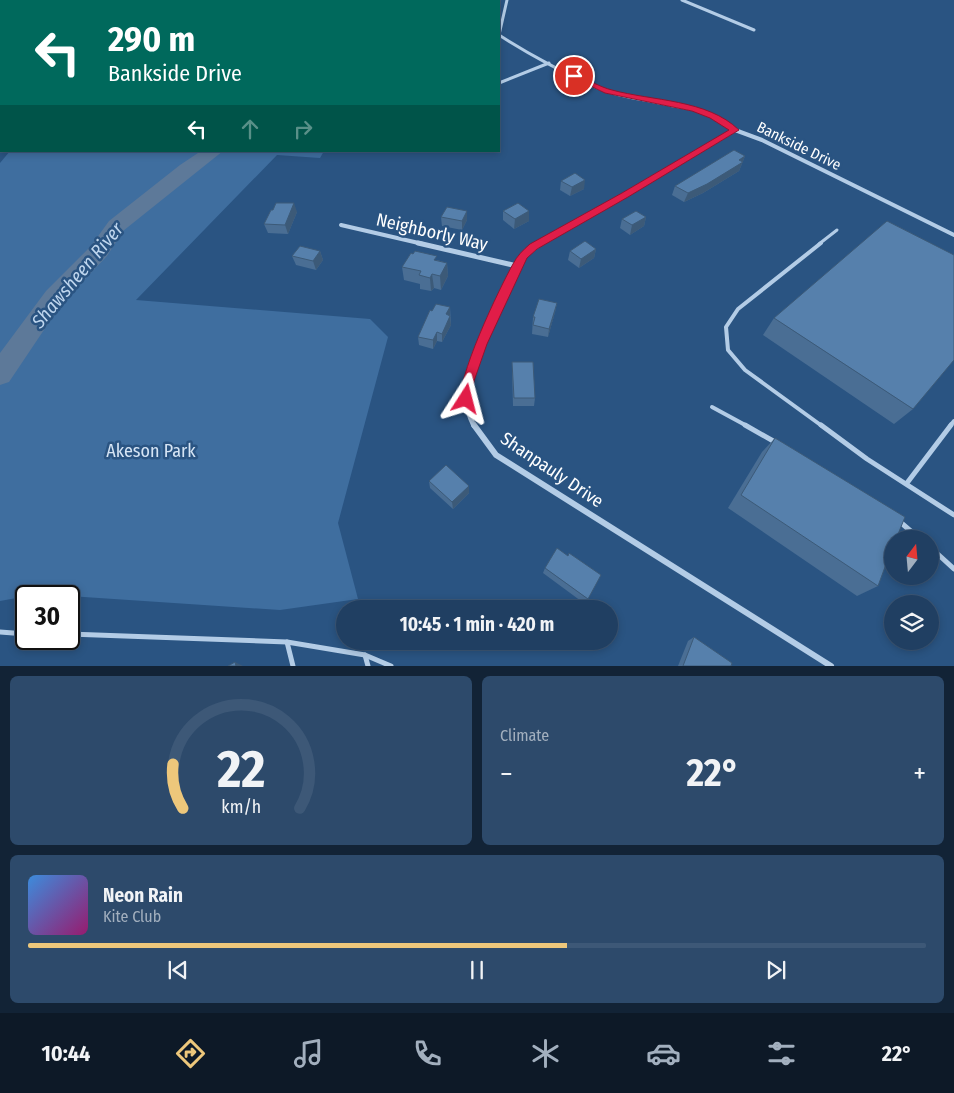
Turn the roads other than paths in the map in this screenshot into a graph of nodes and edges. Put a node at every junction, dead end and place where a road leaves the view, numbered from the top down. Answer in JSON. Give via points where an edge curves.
{"nodes":[{"id":1,"x":507,"y":0,"type":"edge"},
{"id":2,"x":682,"y":0,"type":"edge"},
{"id":3,"x":754,"y":30,"type":"dead end"},
{"id":4,"x":500,"y":31,"type":"edge"},
{"id":5,"x":500,"y":36,"type":"edge"},
{"id":6,"x":550,"y":63,"type":"junction"},
{"id":7,"x":500,"y":83,"type":"edge"},
{"id":8,"x":735,"y":130,"type":"junction"},
{"id":9,"x":341,"y":225,"type":"dead end"},
{"id":10,"x":836,"y":230,"type":"dead end"},
{"id":11,"x":954,"y":235,"type":"edge"},
{"id":12,"x":517,"y":266,"type":"junction"},
{"id":13,"x":712,"y":407,"type":"dead end"},
{"id":14,"x":954,"y":421,"type":"edge"},
{"id":15,"x":780,"y":444,"type":"edge"},
{"id":16,"x":907,"y":483,"type":"junction"},
{"id":17,"x":954,"y":515,"type":"edge"},
{"id":18,"x":896,"y":519,"type":"edge"},
{"id":19,"x":909,"y":530,"type":"edge"},
{"id":20,"x":939,"y":555,"type":"edge"},
{"id":21,"x":954,"y":568,"type":"edge"},
{"id":22,"x":0,"y":632,"type":"edge"},
{"id":23,"x":15,"y":633,"type":"edge"},
{"id":24,"x":80,"y":634,"type":"edge"},
{"id":25,"x":288,"y":642,"type":"junction"},
{"id":26,"x":365,"y":655,"type":"junction"},
{"id":27,"x":293,"y":666,"type":"edge"},
{"id":28,"x":368,"y":666,"type":"edge"},
{"id":29,"x":391,"y":666,"type":"edge"},
{"id":30,"x":831,"y":666,"type":"edge"}],
"edges":[{"from":1,"to":4,"type":"street","name":"Bankside Drive"},
{"from":2,"to":3,"type":"street"},
{"from":5,"to":6,"type":"street","name":"Bankside Drive"},
{"from":6,"to":7,"type":"street"},
{"from":6,"to":8,"type":"street","name":"Bankside Drive","via":[[608,92],[694,109]]},
{"from":8,"to":11,"type":"street","name":"Bankside Drive","via":[[762,140]]},
{"from":8,"to":12,"type":"street","name":"Shanpauly Drive","via":[[534,246]]},
{"from":9,"to":12,"type":"street","name":"Neighborly Way"},
{"from":10,"to":16,"type":"lane","via":[[738,309],[726,326],[728,350],[744,370],[867,459]]},
{"from":12,"to":30,"type":"street","name":"Shanpauly Drive","via":[[481,344],[468,381],[466,399],[480,438],[496,455]]},
{"from":13,"to":15,"type":"lane"},
{"from":14,"to":16,"type":"lane"},
{"from":16,"to":17,"type":"lane"},
{"from":18,"to":19,"type":"lane"},
{"from":20,"to":21,"type":"lane"},
{"from":22,"to":23,"type":"lane"},
{"from":24,"to":25,"type":"lane"},
{"from":25,"to":26,"type":"lane"},
{"from":25,"to":27,"type":"lane"},
{"from":26,"to":28,"type":"lane"},
{"from":26,"to":29,"type":"lane"}]}
